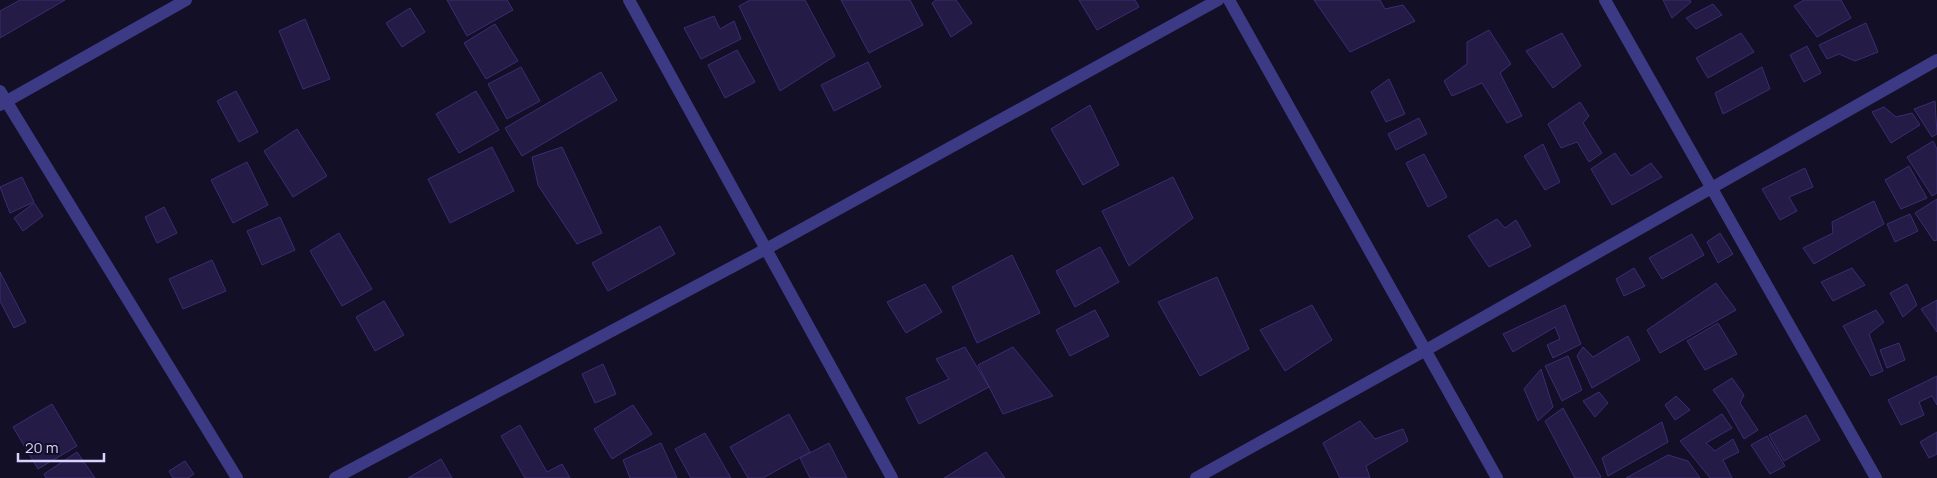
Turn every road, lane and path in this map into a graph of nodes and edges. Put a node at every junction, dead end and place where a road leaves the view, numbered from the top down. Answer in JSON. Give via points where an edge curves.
{"nodes":[{"id":1,"x":186,"y":0,"type":"edge"},
{"id":2,"x":628,"y":0,"type":"edge"},
{"id":3,"x":1218,"y":0,"type":"edge"},
{"id":4,"x":1229,"y":0,"type":"edge"},
{"id":5,"x":1606,"y":0,"type":"edge"},
{"id":6,"x":1937,"y":60,"type":"edge"},
{"id":7,"x":2,"y":99,"type":"edge"},
{"id":8,"x":1711,"y":189,"type":"junction"},
{"id":9,"x":766,"y":249,"type":"junction"},
{"id":10,"x":1426,"y":350,"type":"junction"},
{"id":11,"x":237,"y":478,"type":"edge"},
{"id":12,"x":335,"y":478,"type":"edge"},
{"id":13,"x":892,"y":478,"type":"edge"},
{"id":14,"x":1196,"y":478,"type":"edge"},
{"id":15,"x":1497,"y":478,"type":"edge"},
{"id":16,"x":1876,"y":478,"type":"edge"}],
"edges":[{"from":1,"to":7,"type":"street"},
{"from":2,"to":9,"type":"street"},
{"from":3,"to":9,"type":"street"},
{"from":4,"to":10,"type":"street"},
{"from":5,"to":8,"type":"street"},
{"from":6,"to":8,"type":"street"},
{"from":7,"to":11,"type":"street"},
{"from":8,"to":10,"type":"street"},
{"from":8,"to":16,"type":"street"},
{"from":9,"to":12,"type":"street"},
{"from":9,"to":13,"type":"street"},
{"from":10,"to":14,"type":"street"},
{"from":10,"to":15,"type":"street"}]}
